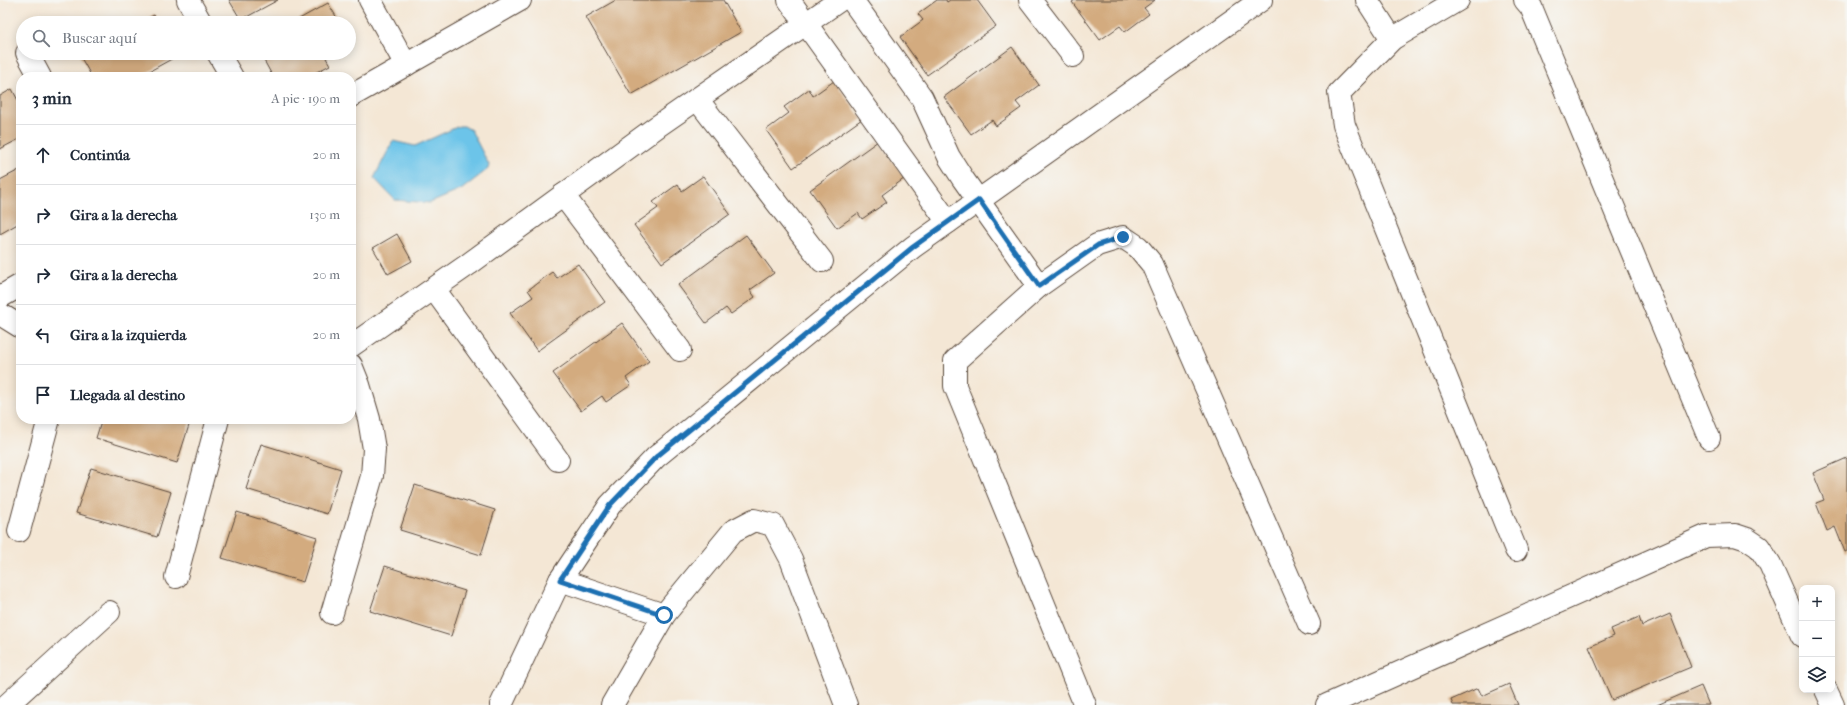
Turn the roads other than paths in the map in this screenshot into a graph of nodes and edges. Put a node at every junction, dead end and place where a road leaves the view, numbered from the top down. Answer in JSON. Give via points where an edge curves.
{"nodes":[{"id":1,"x":188,"y":0,"type":"edge"},
{"id":2,"x":370,"y":0,"type":"edge"},
{"id":3,"x":520,"y":0,"type":"edge"},
{"id":4,"x":790,"y":0,"type":"edge"},
{"id":5,"x":840,"y":0,"type":"edge"},
{"id":6,"x":852,"y":0,"type":"edge"},
{"id":7,"x":1030,"y":0,"type":"edge"},
{"id":8,"x":1261,"y":0,"type":"edge"},
{"id":9,"x":1367,"y":0,"type":"edge"},
{"id":10,"x":1458,"y":0,"type":"edge"},
{"id":11,"x":1525,"y":0,"type":"edge"},
{"id":12,"x":197,"y":16,"type":"edge"},
{"id":13,"x":806,"y":24,"type":"junction"},
{"id":14,"x":1392,"y":39,"type":"junction"},
{"id":15,"x":1073,"y":56,"type":"dead end"},
{"id":16,"x":31,"y":60,"type":"edge"},
{"id":17,"x":222,"y":60,"type":"edge"},
{"id":18,"x":406,"y":65,"type":"junction"},
{"id":19,"x":37,"y":72,"type":"edge"},
{"id":20,"x":229,"y":72,"type":"edge"},
{"id":21,"x":356,"y":93,"type":"edge"},
{"id":22,"x":697,"y":99,"type":"junction"},
{"id":23,"x":563,"y":195,"type":"junction"},
{"id":24,"x":979,"y":200,"type":"junction"},
{"id":25,"x":948,"y":222,"type":"junction"},
{"id":26,"x":822,"y":261,"type":"dead end"},
{"id":27,"x":1039,"y":286,"type":"junction"},
{"id":28,"x":16,"y":288,"type":"edge"},
{"id":29,"x":434,"y":289,"type":"junction"},
{"id":30,"x":0,"y":297,"type":"edge"},
{"id":31,"x":0,"y":314,"type":"edge"},
{"id":32,"x":16,"y":324,"type":"edge"},
{"id":33,"x":356,"y":343,"type":"edge"},
{"id":34,"x":680,"y":350,"type":"dead end"},
{"id":35,"x":356,"y":378,"type":"edge"},
{"id":36,"x":48,"y":424,"type":"edge"},
{"id":37,"x":217,"y":424,"type":"edge"},
{"id":38,"x":1709,"y":438,"type":"dead end"},
{"id":39,"x":558,"y":460,"type":"dead end"},
{"id":40,"x":19,"y":531,"type":"dead end"},
{"id":41,"x":1516,"y":550,"type":"dead end"},
{"id":42,"x":176,"y":577,"type":"dead end"},
{"id":43,"x":560,"y":580,"type":"junction"},
{"id":44,"x":109,"y":612,"type":"dead end"},
{"id":45,"x":332,"y":613,"type":"dead end"},
{"id":46,"x":664,"y":615,"type":"junction"},
{"id":47,"x":1309,"y":624,"type":"dead end"},
{"id":48,"x":1799,"y":629,"type":"edge"},
{"id":49,"x":1827,"y":693,"type":"edge"},
{"id":50,"x":7,"y":705,"type":"edge"},
{"id":51,"x":501,"y":705,"type":"edge"},
{"id":52,"x":612,"y":705,"type":"edge"},
{"id":53,"x":846,"y":705,"type":"edge"},
{"id":54,"x":1085,"y":705,"type":"edge"},
{"id":55,"x":1328,"y":705,"type":"edge"},
{"id":56,"x":1833,"y":705,"type":"edge"}],
"edges":[{"from":1,"to":12,"type":"street"},
{"from":2,"to":18,"type":"street"},
{"from":3,"to":18,"type":"street"},
{"from":4,"to":13,"type":"street"},
{"from":5,"to":13,"type":"street"},
{"from":6,"to":24,"type":"street","via":[[922,98],[949,157]]},
{"from":7,"to":15,"type":"street"},
{"from":8,"to":24,"type":"street"},
{"from":9,"to":14,"type":"street"},
{"from":10,"to":14,"type":"street"},
{"from":11,"to":38,"type":"street","via":[[1534,14]]},
{"from":13,"to":22,"type":"street"},
{"from":13,"to":25,"type":"street"},
{"from":14,"to":41,"type":"street","via":[[1339,93],[1344,125]]},
{"from":16,"to":19,"type":"street"},
{"from":17,"to":20,"type":"street"},
{"from":18,"to":21,"type":"street"},
{"from":22,"to":23,"type":"street"},
{"from":22,"to":26,"type":"street"},
{"from":23,"to":29,"type":"street"},
{"from":23,"to":34,"type":"street"},
{"from":24,"to":25,"type":"street"},
{"from":24,"to":27,"type":"street"},
{"from":25,"to":43,"type":"street","via":[[913,247],[656,457],[610,505]]},
{"from":27,"to":47,"type":"street","via":[[1098,245],[1123,237],[1138,247],[1147,258],[1155,271]]},
{"from":27,"to":54,"type":"street","via":[[955,361],[955,386]]},
{"from":28,"to":30,"type":"street"},
{"from":29,"to":33,"type":"street"},
{"from":29,"to":39,"type":"street"},
{"from":31,"to":32,"type":"street"},
{"from":35,"to":45,"type":"street","via":[[369,418],[374,449],[372,476]]},
{"from":36,"to":40,"type":"street"},
{"from":37,"to":42,"type":"street"},
{"from":43,"to":46,"type":"street"},
{"from":43,"to":51,"type":"street"},
{"from":44,"to":50,"type":"street"},
{"from":46,"to":52,"type":"street"},
{"from":46,"to":53,"type":"street","via":[[733,531],[754,520],[773,525],[791,559]]},
{"from":48,"to":55,"type":"street","via":[[1770,564],[1759,547],[1735,534],[1706,536]]},
{"from":49,"to":56,"type":"street"}]}
